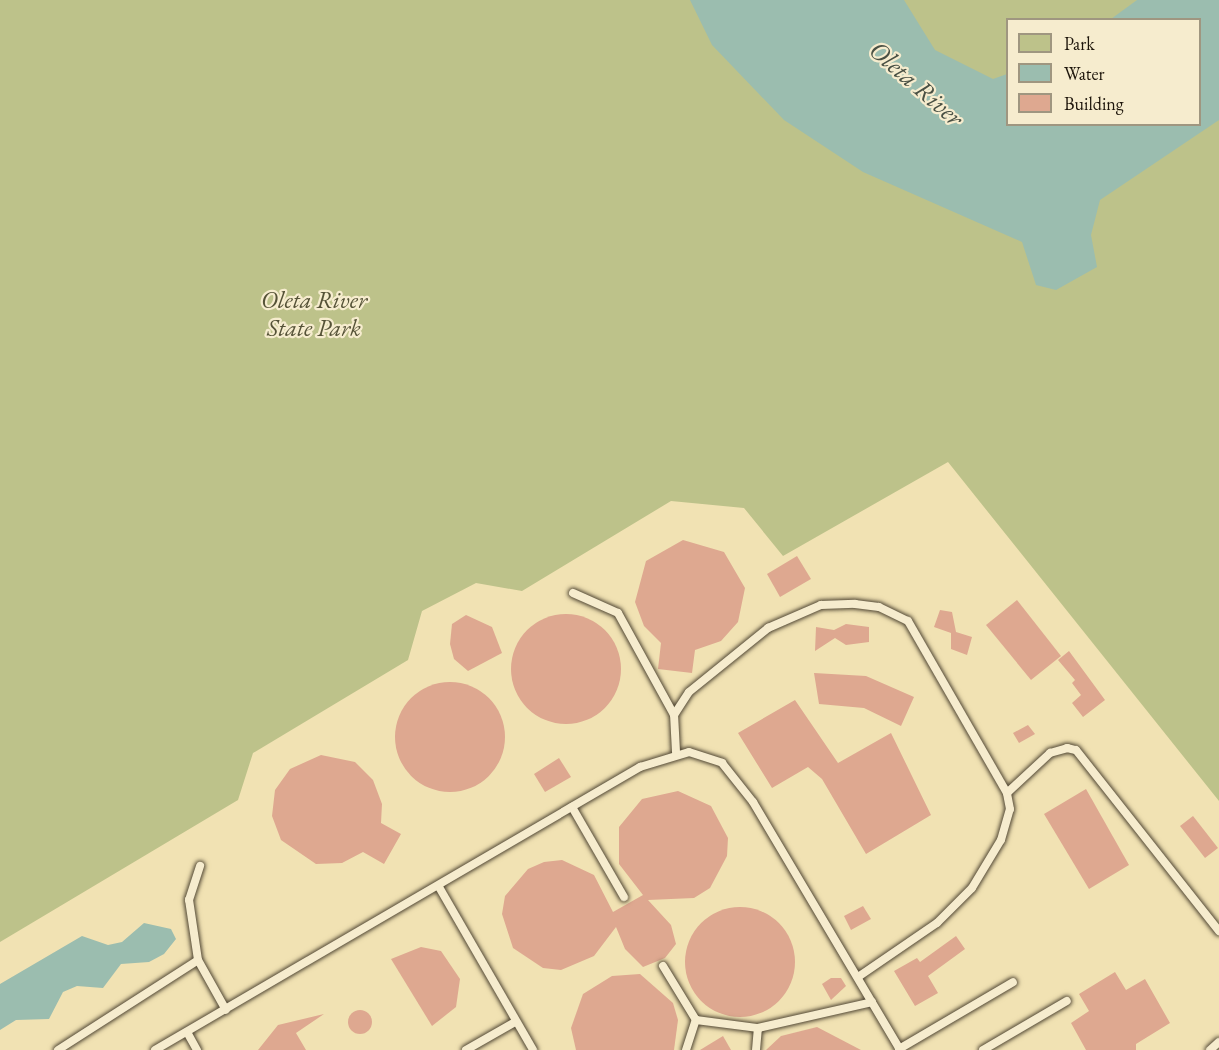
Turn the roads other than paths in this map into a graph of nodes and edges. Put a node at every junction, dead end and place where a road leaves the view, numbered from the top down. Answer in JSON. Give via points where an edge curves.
{"nodes":[{"id":1,"x":573,"y":593,"type":"dead end"},
{"id":2,"x":674,"y":716,"type":"junction"},
{"id":3,"x":676,"y":752,"type":"junction"},
{"id":4,"x":1007,"y":793,"type":"junction"},
{"id":5,"x":572,"y":807,"type":"junction"},
{"id":6,"x":200,"y":866,"type":"dead end"},
{"id":7,"x":440,"y":887,"type":"junction"},
{"id":8,"x":624,"y":897,"type":"dead end"},
{"id":9,"x":1219,"y":931,"type":"edge"},
{"id":10,"x":198,"y":960,"type":"junction"},
{"id":11,"x":663,"y":966,"type":"dead end"},
{"id":12,"x":858,"y":977,"type":"junction"},
{"id":13,"x":1013,"y":982,"type":"dead end"},
{"id":14,"x":1067,"y":1001,"type":"dead end"},
{"id":15,"x":872,"y":1002,"type":"junction"},
{"id":16,"x":226,"y":1010,"type":"junction"},
{"id":17,"x":696,"y":1020,"type":"junction"},
{"id":18,"x":516,"y":1022,"type":"junction"},
{"id":19,"x":758,"y":1028,"type":"junction"},
{"id":20,"x":187,"y":1032,"type":"junction"},
{"id":21,"x":1219,"y":1042,"type":"edge"},
{"id":22,"x":58,"y":1050,"type":"edge"},
{"id":23,"x":155,"y":1050,"type":"edge"},
{"id":24,"x":197,"y":1050,"type":"edge"},
{"id":25,"x":466,"y":1050,"type":"edge"},
{"id":26,"x":533,"y":1050,"type":"edge"},
{"id":27,"x":686,"y":1050,"type":"edge"},
{"id":28,"x":756,"y":1050,"type":"edge"},
{"id":29,"x":899,"y":1050,"type":"edge"},
{"id":30,"x":983,"y":1050,"type":"edge"},
{"id":31,"x":1210,"y":1050,"type":"edge"}],
"edges":[{"from":1,"to":2,"type":"lane","via":[[618,613]]},
{"from":2,"to":3,"type":"lane"},
{"from":2,"to":4,"type":"lane","via":[[689,692],[777,624],[821,605],[879,607],[908,621]]},
{"from":3,"to":5,"type":"lane"},
{"from":3,"to":12,"type":"lane","via":[[711,759],[736,778]]},
{"from":4,"to":9,"type":"lane","via":[[1050,753],[1076,750]]},
{"from":4,"to":12,"type":"lane","via":[[1010,808],[1001,840],[972,888],[937,923]]},
{"from":5,"to":7,"type":"lane"},
{"from":5,"to":8,"type":"lane"},
{"from":6,"to":10,"type":"lane","via":[[189,900]]},
{"from":7,"to":16,"type":"lane"},
{"from":7,"to":18,"type":"lane"},
{"from":10,"to":16,"type":"lane"},
{"from":10,"to":22,"type":"lane"},
{"from":11,"to":17,"type":"lane"},
{"from":12,"to":15,"type":"lane"},
{"from":13,"to":29,"type":"lane"},
{"from":14,"to":30,"type":"lane"},
{"from":15,"to":19,"type":"lane"},
{"from":15,"to":29,"type":"lane"},
{"from":16,"to":20,"type":"lane"},
{"from":17,"to":19,"type":"lane"},
{"from":17,"to":27,"type":"lane"},
{"from":18,"to":25,"type":"lane"},
{"from":18,"to":26,"type":"lane"},
{"from":19,"to":28,"type":"lane"},
{"from":20,"to":23,"type":"lane"},
{"from":20,"to":24,"type":"lane"},
{"from":21,"to":31,"type":"lane"}]}
